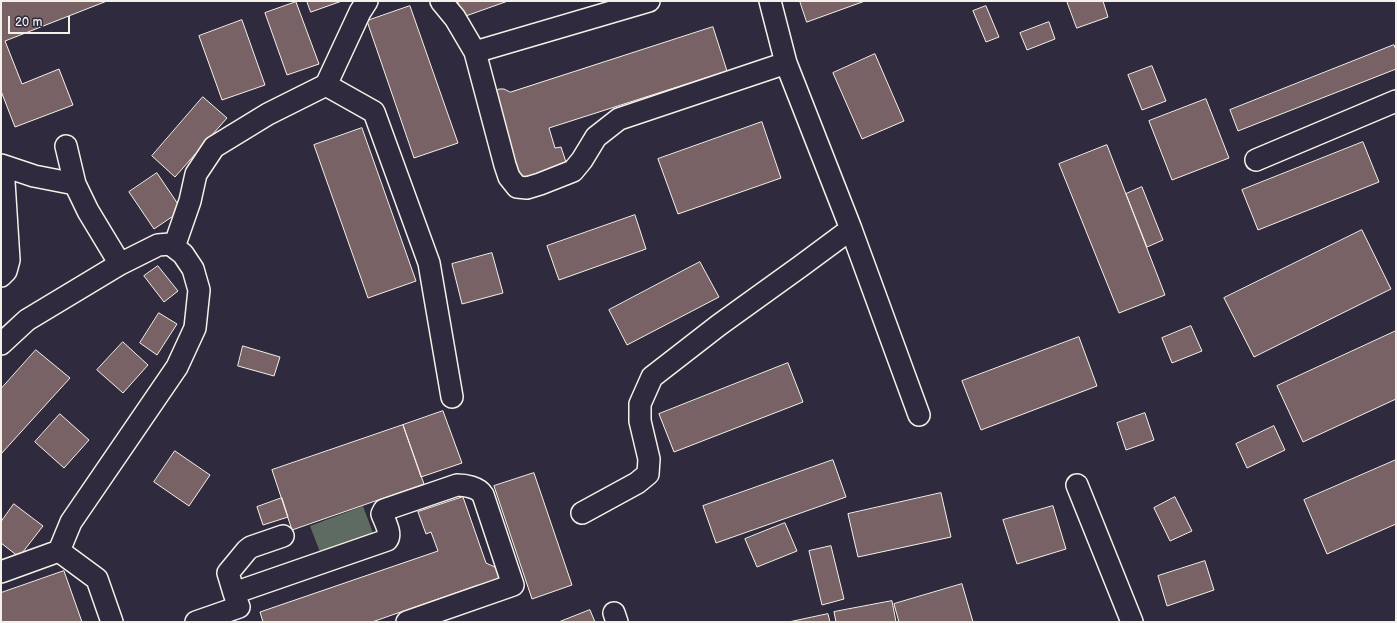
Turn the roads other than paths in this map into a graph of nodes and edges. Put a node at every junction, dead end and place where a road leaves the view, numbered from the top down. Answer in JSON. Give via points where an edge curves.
{"nodes":[{"id":1,"x":367,"y":1,"type":"edge"},
{"id":2,"x":441,"y":1,"type":"edge"},
{"id":3,"x":648,"y":1,"type":"edge"},
{"id":4,"x":770,"y":1,"type":"edge"},
{"id":5,"x":475,"y":52,"type":"junction"},
{"id":6,"x":786,"y":63,"type":"junction"},
{"id":7,"x":326,"y":85,"type":"junction"},
{"id":8,"x":1396,"y":101,"type":"edge"},
{"id":9,"x":66,"y":146,"type":"dead end"},
{"id":10,"x":1256,"y":160,"type":"dead end"},
{"id":11,"x":2,"y":165,"type":"edge"},
{"id":12,"x":75,"y":184,"type":"junction"},
{"id":13,"x":851,"y":229,"type":"junction"},
{"id":14,"x":174,"y":247,"type":"junction"},
{"id":15,"x":120,"y":264,"type":"junction"},
{"id":16,"x":1,"y":276,"type":"edge"},
{"id":17,"x":1,"y":344,"type":"edge"},
{"id":18,"x":452,"y":397,"type":"dead end"},
{"id":19,"x":919,"y":415,"type":"dead end"},
{"id":20,"x":1077,"y":485,"type":"dead end"},
{"id":21,"x":582,"y":513,"type":"dead end"},
{"id":22,"x":283,"y":536,"type":"dead end"},
{"id":23,"x":59,"y":551,"type":"junction"},
{"id":24,"x":1,"y":572,"type":"edge"},
{"id":25,"x":239,"y":607,"type":"edge"},
{"id":26,"x":112,"y":622,"type":"edge"},
{"id":27,"x":196,"y":622,"type":"edge"},
{"id":28,"x":408,"y":622,"type":"edge"},
{"id":29,"x":1132,"y":622,"type":"edge"}],
"edges":[{"from":1,"to":7,"type":"street"},
{"from":2,"to":5,"type":"street","via":[[455,18]]},
{"from":3,"to":5,"type":"street"},
{"from":4,"to":6,"type":"street"},
{"from":5,"to":6,"type":"street","via":[[509,177],[517,187],[527,188],[573,171],[596,137],[619,119]]},
{"from":6,"to":13,"type":"street"},
{"from":7,"to":14,"type":"street","via":[[268,114],[214,147],[196,174],[190,201]]},
{"from":7,"to":18,"type":"street","via":[[374,112],[428,263]]},
{"from":8,"to":10,"type":"street"},
{"from":9,"to":12,"type":"street"},
{"from":11,"to":12,"type":"street","via":[[34,176]]},
{"from":11,"to":16,"type":"street","via":[[9,260],[6,272]]},
{"from":12,"to":15,"type":"street"},
{"from":13,"to":19,"type":"street"},
{"from":13,"to":21,"type":"street","via":[[652,377],[640,404],[640,421],[649,459],[648,474],[637,483]]},
{"from":14,"to":15,"type":"street","via":[[170,244],[158,245]]},
{"from":14,"to":23,"type":"street","via":[[183,254],[193,269],[199,290],[195,328],[177,368],[71,522]]},
{"from":15,"to":17,"type":"street","via":[[27,320]]},
{"from":20,"to":29,"type":"street"},
{"from":22,"to":25,"type":"street","via":[[251,547],[228,573]]},
{"from":23,"to":24,"type":"street"},
{"from":23,"to":26,"type":"street","via":[[97,579]]},
{"from":25,"to":27,"type":"street"},
{"from":25,"to":28,"type":"street","via":[[387,540],[390,535],[382,514],[384,510],[457,485],[478,490],[483,495],[513,585]]}]}
